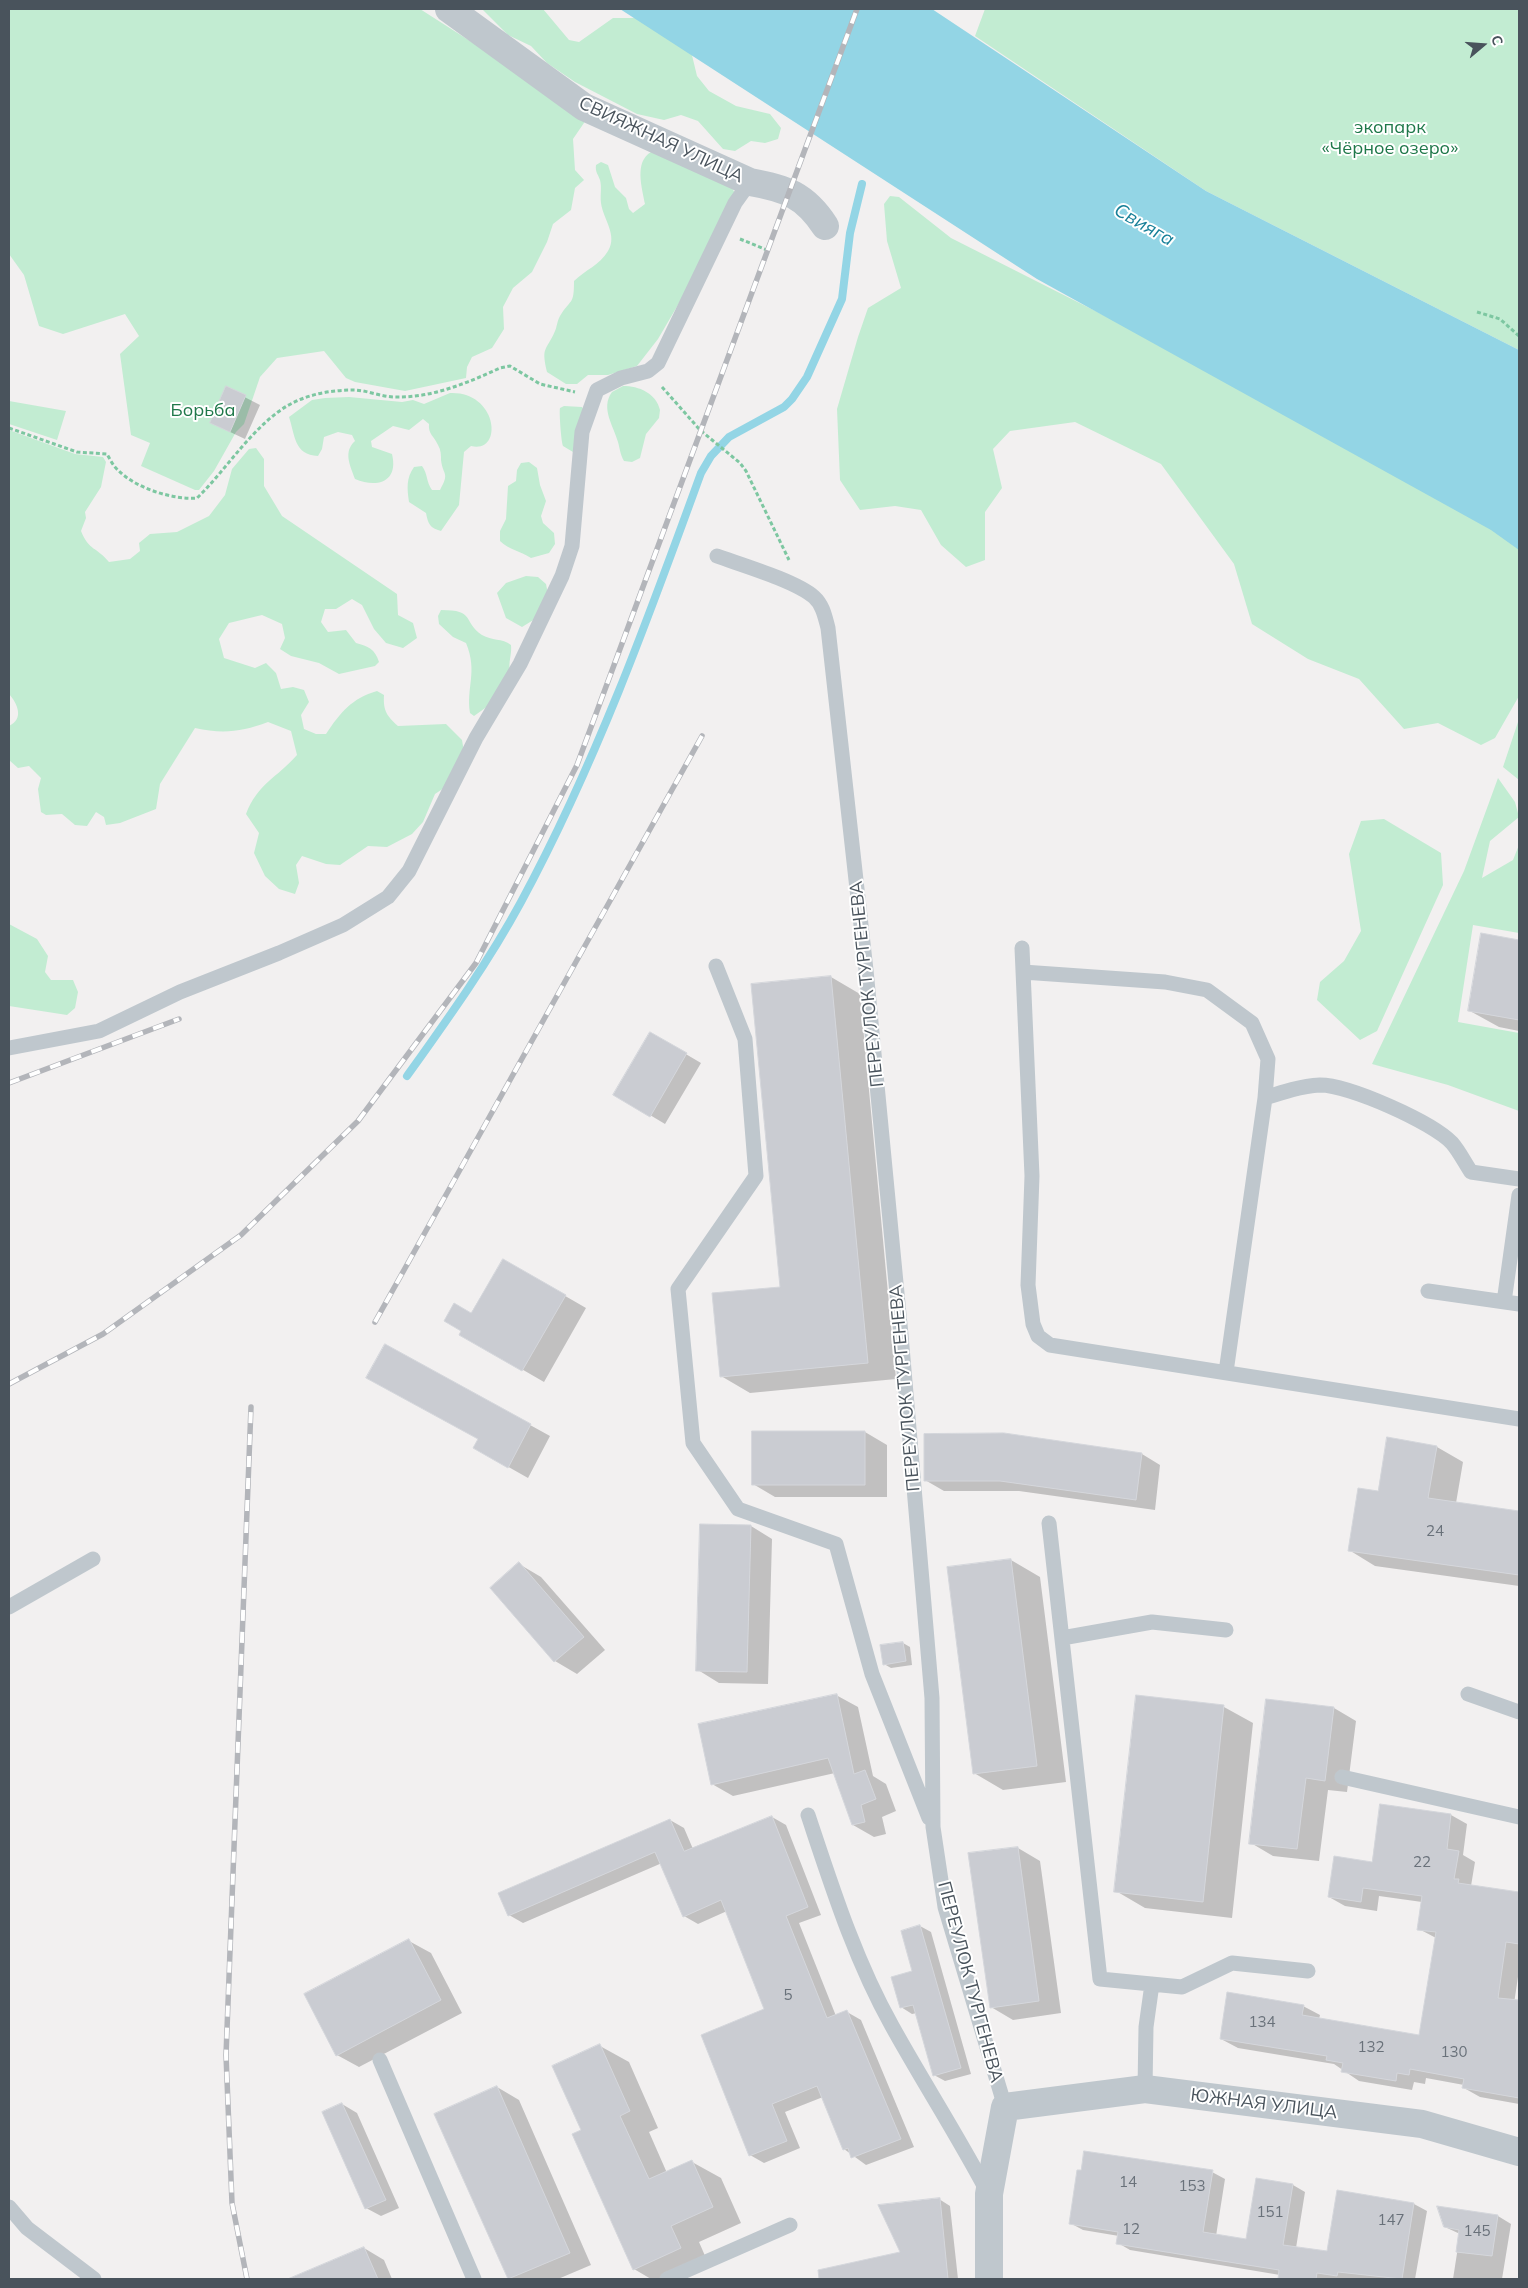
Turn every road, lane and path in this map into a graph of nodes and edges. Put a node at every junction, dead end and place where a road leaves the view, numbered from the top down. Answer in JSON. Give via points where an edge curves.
{"nodes":[{"id":1,"x":449,"y":9,"type":"edge"},
{"id":2,"x":750,"y":182,"type":"junction"},
{"id":3,"x":825,"y":226,"type":"dead end"},
{"id":4,"x":736,"y":237,"type":"dead end"},
{"id":5,"x":767,"y":250,"type":"dead end"},
{"id":6,"x":1477,"y":312,"type":"dead end"},
{"id":7,"x":1519,"y":336,"type":"edge"},
{"id":8,"x":648,"y":371,"type":"junction"},
{"id":9,"x":597,"y":390,"type":"junction"},
{"id":10,"x":9,"y":428,"type":"edge"},
{"id":11,"x":717,"y":556,"type":"dead end"},
{"id":12,"x":799,"y":588,"type":"junction"},
{"id":13,"x":1022,"y":948,"type":"dead end"},
{"id":14,"x":716,"y":966,"type":"dead end"},
{"id":15,"x":1023,"y":972,"type":"junction"},
{"id":16,"x":9,"y":1048,"type":"edge"},
{"id":17,"x":1264,"y":1098,"type":"junction"},
{"id":18,"x":1519,"y":1179,"type":"edge"},
{"id":19,"x":1519,"y":1195,"type":"edge"},
{"id":20,"x":1428,"y":1291,"type":"dead end"},
{"id":21,"x":1504,"y":1302,"type":"junction"},
{"id":22,"x":1519,"y":1304,"type":"edge"},
{"id":23,"x":1226,"y":1372,"type":"junction"},
{"id":24,"x":1519,"y":1419,"type":"edge"},
{"id":25,"x":1049,"y":1523,"type":"dead end"},
{"id":26,"x":92,"y":1559,"type":"dead end"},
{"id":27,"x":9,"y":1607,"type":"edge"},
{"id":28,"x":1226,"y":1630,"type":"dead end"},
{"id":29,"x":1062,"y":1638,"type":"junction"},
{"id":30,"x":1468,"y":1694,"type":"dead end"},
{"id":31,"x":1519,"y":1712,"type":"edge"},
{"id":32,"x":1342,"y":1777,"type":"dead end"},
{"id":33,"x":808,"y":1816,"type":"dead end"},
{"id":34,"x":1519,"y":1817,"type":"edge"},
{"id":35,"x":933,"y":1827,"type":"junction"},
{"id":36,"x":1308,"y":1971,"type":"dead end"},
{"id":37,"x":1152,"y":1984,"type":"junction"},
{"id":38,"x":380,"y":2060,"type":"dead end"},
{"id":39,"x":1145,"y":2089,"type":"junction"},
{"id":40,"x":1005,"y":2107,"type":"junction"},
{"id":41,"x":1519,"y":2152,"type":"edge"},
{"id":42,"x":989,"y":2194,"type":"junction"},
{"id":43,"x":9,"y":2207,"type":"edge"},
{"id":44,"x":790,"y":2225,"type":"dead end"},
{"id":45,"x":94,"y":2279,"type":"edge"},
{"id":46,"x":474,"y":2279,"type":"edge"},
{"id":47,"x":668,"y":2279,"type":"edge"},
{"id":48,"x":989,"y":2279,"type":"edge"}],
"edges":[{"from":1,"to":2,"type":"street","name":"СВИЯЖНАЯ УЛИЦА","via":[[584,108]]},
{"from":2,"to":3,"type":"street","name":"СВИЯЖНАЯ УЛИЦА","via":[[798,196],[814,208]]},
{"from":2,"to":8,"type":"lane","via":[[734,203],[658,363]]},
{"from":4,"to":5,"type":"path"},
{"from":6,"to":7,"type":"path","via":[[1500,319]]},
{"from":8,"to":9,"type":"lane","via":[[621,378]]},
{"from":8,"to":12,"type":"path","via":[[700,430],[746,471],[776,529]]},
{"from":9,"to":10,"type":"path","via":[[570,392],[540,384],[510,366],[446,390],[415,396],[393,397],[354,390],[315,394],[278,411],[197,498],[181,499],[161,494],[117,470],[107,454],[77,452]]},
{"from":9,"to":16,"type":"lane","via":[[582,432],[572,546],[562,576],[520,664],[476,738],[409,871],[388,897],[343,925],[180,992],[99,1031]]},
{"from":11,"to":12,"type":"lane","name":"ПЕРЕУЛОК ТУРГЕНЕВА"},
{"from":12,"to":35,"type":"lane","name":"ПЕРЕУЛОК ТУРГЕНЕВА","via":[[814,597],[824,609],[828,628],[865,961],[932,1698]]},
{"from":13,"to":15,"type":"lane"},
{"from":14,"to":35,"type":"lane","via":[[745,1039],[756,1176],[678,1290],[693,1442],[738,1509],[836,1544],[872,1674]]},
{"from":15,"to":17,"type":"lane","via":[[1165,982],[1206,990],[1252,1023],[1268,1059]]},
{"from":15,"to":23,"type":"lane","via":[[1032,1176],[1028,1285],[1033,1324],[1038,1336],[1050,1345]]},
{"from":17,"to":18,"type":"lane","via":[[1288,1090],[1322,1085],[1358,1092],[1422,1123],[1452,1143],[1471,1172]]},
{"from":17,"to":23,"type":"lane"},
{"from":19,"to":21,"type":"lane"},
{"from":20,"to":21,"type":"lane"},
{"from":21,"to":22,"type":"lane"},
{"from":23,"to":24,"type":"lane"},
{"from":25,"to":29,"type":"lane"},
{"from":26,"to":27,"type":"lane"},
{"from":28,"to":29,"type":"lane","via":[[1152,1622]]},
{"from":29,"to":37,"type":"lane","via":[[1100,1979]]},
{"from":30,"to":31,"type":"lane"},
{"from":32,"to":34,"type":"lane"},
{"from":33,"to":42,"type":"lane","via":[[842,1919],[891,2025]]},
{"from":35,"to":40,"type":"lane","name":"ПЕРЕУЛОК ТУРГЕНЕВА","via":[[945,1907]]},
{"from":36,"to":37,"type":"lane","via":[[1232,1963],[1182,1987]]},
{"from":37,"to":39,"type":"lane","via":[[1146,2027]]},
{"from":38,"to":46,"type":"lane"},
{"from":39,"to":40,"type":"street","name":"ЮЖНАЯ УЛИЦА"},
{"from":39,"to":41,"type":"street","name":"ЮЖНАЯ УЛИЦА","via":[[1422,2124]]},
{"from":40,"to":42,"type":"street","name":"ПЕРЕУЛОК ТУРГЕНЕВА"},
{"from":42,"to":48,"type":"street","name":"ПЕРЕУЛОК ТУРГЕНЕВА"},
{"from":43,"to":45,"type":"lane","via":[[27,2228]]},
{"from":44,"to":47,"type":"lane"}]}
